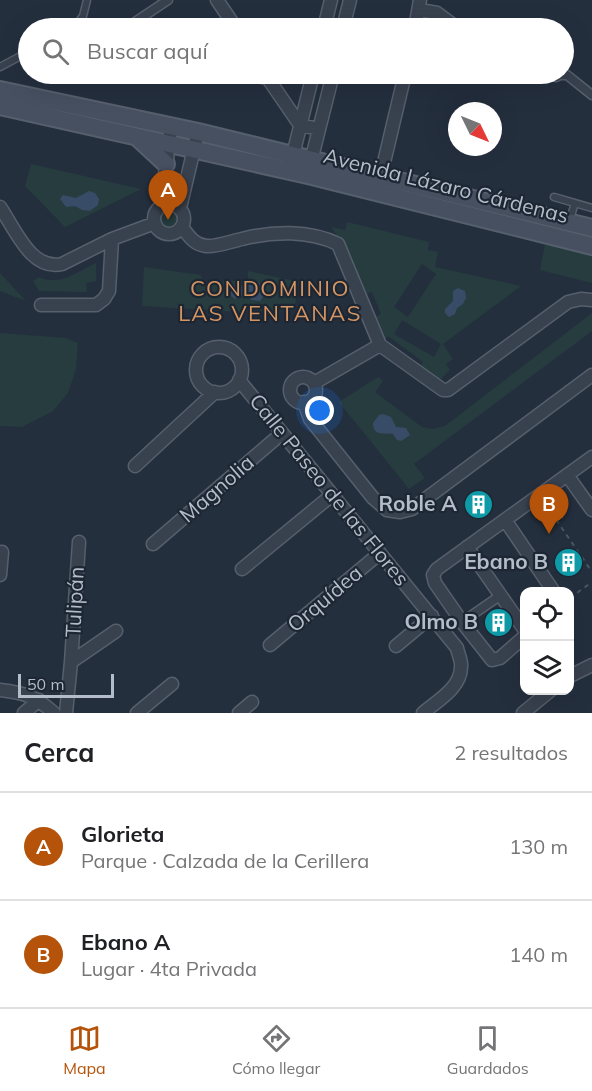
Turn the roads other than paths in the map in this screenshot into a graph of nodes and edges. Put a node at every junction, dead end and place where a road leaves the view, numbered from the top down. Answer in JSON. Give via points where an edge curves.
{"nodes":[{"id":1,"x":87,"y":0,"type":"edge"},
{"id":2,"x":168,"y":0,"type":"edge"},
{"id":3,"x":217,"y":0,"type":"edge"},
{"id":4,"x":331,"y":0,"type":"edge"},
{"id":5,"x":350,"y":0,"type":"edge"},
{"id":6,"x":420,"y":5,"type":"edge"},
{"id":7,"x":82,"y":18,"type":"edge"},
{"id":8,"x":141,"y":18,"type":"edge"},
{"id":9,"x":229,"y":18,"type":"edge"},
{"id":10,"x":326,"y":18,"type":"edge"},
{"id":11,"x":346,"y":18,"type":"edge"},
{"id":12,"x":445,"y":18,"type":"edge"},
{"id":13,"x":18,"y":57,"type":"edge"},
{"id":14,"x":0,"y":67,"type":"edge"},
{"id":15,"x":574,"y":81,"type":"edge"},
{"id":16,"x":272,"y":84,"type":"edge"},
{"id":17,"x":310,"y":84,"type":"edge"},
{"id":18,"x":330,"y":84,"type":"edge"},
{"id":19,"x":403,"y":84,"type":"edge"},
{"id":20,"x":0,"y":90,"type":"edge"},
{"id":21,"x":592,"y":95,"type":"edge"},
{"id":22,"x":0,"y":106,"type":"edge"},
{"id":23,"x":300,"y":125,"type":"junction"},
{"id":24,"x":171,"y":127,"type":"junction"},
{"id":25,"x":319,"y":129,"type":"junction"},
{"id":26,"x":198,"y":132,"type":"junction"},
{"id":27,"x":138,"y":138,"type":"junction"},
{"id":28,"x":169,"y":145,"type":"junction"},
{"id":29,"x":193,"y":151,"type":"junction"},
{"id":30,"x":291,"y":163,"type":"junction"},
{"id":31,"x":166,"y":164,"type":"junction"},
{"id":32,"x":310,"y":167,"type":"junction"},
{"id":33,"x":381,"y":176,"type":"junction"},
{"id":34,"x":554,"y":197,"type":"dead end"},
{"id":35,"x":575,"y":203,"type":"junction"},
{"id":36,"x":161,"y":206,"type":"junction"},
{"id":37,"x":0,"y":207,"type":"edge"},
{"id":38,"x":180,"y":208,"type":"junction"},
{"id":39,"x":592,"y":208,"type":"edge"},
{"id":40,"x":569,"y":222,"type":"junction"},
{"id":41,"x":155,"y":223,"type":"junction"},
{"id":42,"x":182,"y":226,"type":"junction"},
{"id":43,"x":592,"y":228,"type":"edge"},
{"id":44,"x":112,"y":239,"type":"junction"},
{"id":45,"x":592,"y":246,"type":"edge"},
{"id":46,"x":592,"y":300,"type":"edge"},
{"id":47,"x":41,"y":305,"type":"dead end"},
{"id":48,"x":380,"y":345,"type":"junction"},
{"id":49,"x":592,"y":375,"type":"edge"},
{"id":50,"x":239,"y":380,"type":"junction"},
{"id":51,"x":314,"y":383,"type":"junction"},
{"id":52,"x":215,"y":392,"type":"junction"},
{"id":53,"x":304,"y":402,"type":"junction"},
{"id":54,"x":282,"y":434,"type":"junction"},
{"id":55,"x":592,"y":457,"type":"edge"},
{"id":56,"x":135,"y":466,"type":"dead end"},
{"id":57,"x":567,"y":475,"type":"junction"},
{"id":58,"x":332,"y":495,"type":"junction"},
{"id":59,"x":592,"y":510,"type":"edge"},
{"id":60,"x":505,"y":520,"type":"junction"},
{"id":61,"x":79,"y":542,"type":"dead end"},
{"id":62,"x":153,"y":544,"type":"dead end"},
{"id":63,"x":467,"y":547,"type":"junction"},
{"id":64,"x":2,"y":552,"type":"dead end"},
{"id":65,"x":381,"y":553,"type":"junction"},
{"id":66,"x":242,"y":569,"type":"dead end"},
{"id":67,"x":0,"y":575,"type":"edge"},
{"id":68,"x":551,"y":587,"type":"edge"},
{"id":69,"x":501,"y":596,"type":"junction"},
{"id":70,"x":432,"y":616,"type":"junction"},
{"id":71,"x":462,"y":622,"type":"junction"},
{"id":72,"x":520,"y":622,"type":"edge"},
{"id":73,"x":116,"y":631,"type":"dead end"},
{"id":74,"x":520,"y":641,"type":"edge"},
{"id":75,"x":270,"y":645,"type":"dead end"},
{"id":76,"x":396,"y":646,"type":"dead end"},
{"id":77,"x":72,"y":662,"type":"junction"},
{"id":78,"x":592,"y":665,"type":"edge"},
{"id":79,"x":574,"y":674,"type":"edge"},
{"id":80,"x":172,"y":684,"type":"dead end"},
{"id":81,"x":0,"y":690,"type":"edge"},
{"id":82,"x":545,"y":695,"type":"edge"},
{"id":83,"x":39,"y":700,"type":"junction"},
{"id":84,"x":252,"y":702,"type":"dead end"},
{"id":85,"x":24,"y":713,"type":"edge"},
{"id":86,"x":54,"y":713,"type":"edge"},
{"id":87,"x":66,"y":713,"type":"edge"},
{"id":88,"x":137,"y":713,"type":"edge"},
{"id":89,"x":239,"y":713,"type":"edge"},
{"id":90,"x":423,"y":713,"type":"edge"},
{"id":91,"x":523,"y":713,"type":"edge"}],
"edges":[{"from":1,"to":7,"type":"lane"},
{"from":2,"to":8,"type":"street"},
{"from":3,"to":9,"type":"street"},
{"from":4,"to":10,"type":"street"},
{"from":5,"to":11,"type":"street"},
{"from":6,"to":12,"type":"street"},
{"from":13,"to":14,"type":"lane"},
{"from":15,"to":21,"type":"street"},
{"from":16,"to":23,"type":"street"},
{"from":17,"to":23,"type":"street"},
{"from":18,"to":25,"type":"street"},
{"from":19,"to":33,"type":"street"},
{"from":20,"to":24,"type":"main road"},
{"from":22,"to":27,"type":"main road"},
{"from":23,"to":25,"type":"street"},
{"from":23,"to":30,"type":"street"},
{"from":24,"to":26,"type":"main road"},
{"from":24,"to":28,"type":"street"},
{"from":25,"to":32,"type":"street"},
{"from":26,"to":29,"type":"street"},
{"from":26,"to":30,"type":"main road"},
{"from":27,"to":28,"type":"main road"},
{"from":27,"to":31,"type":"main road"},
{"from":28,"to":29,"type":"main road"},
{"from":28,"to":31,"type":"street"},
{"from":29,"to":30,"type":"main road"},
{"from":29,"to":38,"type":"street"},
{"from":30,"to":32,"type":"main road","name":"Avenida Lázaro Cárdenas"},
{"from":31,"to":36,"type":"street"},
{"from":32,"to":33,"type":"main road","name":"Avenida Lázaro Cárdenas"},
{"from":32,"to":45,"type":"main road","name":"Avenida Lázaro Cárdenas"},
{"from":33,"to":40,"type":"main road","name":"Avenida Lázaro Cárdenas"},
{"from":34,"to":35,"type":"lane"},
{"from":35,"to":39,"type":"lane"},
{"from":35,"to":40,"type":"lane"},
{"from":36,"to":38,"type":"street","via":[[174,204]]},
{"from":36,"to":41,"type":"street","via":[[155,213]]},
{"from":37,"to":44,"type":"street","via":[[33,256],[46,265],[62,264]]},
{"from":38,"to":42,"type":"street"},
{"from":40,"to":43,"type":"main road","name":"Avenida Lázaro Cárdenas"},
{"from":41,"to":42,"type":"street","via":[[160,231],[170,234]]},
{"from":41,"to":44,"type":"street"},
{"from":42,"to":48,"type":"street","via":[[193,242],[208,246],[277,232],[325,237],[338,244]]},
{"from":44,"to":47,"type":"street","via":[[109,291],[104,300],[96,305]]},
{"from":46,"to":48,"type":"street","via":[[568,302],[448,390],[438,388]]},
{"from":48,"to":51,"type":"street"},
{"from":49,"to":53,"type":"street","via":[[412,509],[400,512],[387,510],[373,498],[310,419]]},
{"from":50,"to":52,"type":"street","via":[[229,390]]},
{"from":50,"to":52,"type":"street","via":[[239,358],[226,348],[211,348],[200,358],[196,372],[202,385]]},
{"from":50,"to":54,"type":"street","name":"Calle Paseo de las Flores"},
{"from":51,"to":53,"type":"street","via":[[315,395]]},
{"from":51,"to":53,"type":"street","via":[[299,378],[291,386],[293,398]]},
{"from":52,"to":56,"type":"street"},
{"from":54,"to":58,"type":"street","name":"Calle Paseo de las Flores"},
{"from":54,"to":62,"type":"street","name":"Magnolia"},
{"from":55,"to":57,"type":"street"},
{"from":57,"to":59,"type":"street"},
{"from":57,"to":60,"type":"street"},
{"from":58,"to":65,"type":"street","name":"Calle Paseo de las Flores"},
{"from":58,"to":66,"type":"street"},
{"from":60,"to":63,"type":"street"},
{"from":60,"to":68,"type":"street"},
{"from":61,"to":77,"type":"street","name":"Tulipán"},
{"from":63,"to":69,"type":"street"},
{"from":63,"to":71,"type":"street","via":[[433,575]]},
{"from":64,"to":67,"type":"street"},
{"from":65,"to":70,"type":"street","name":"Calle Paseo de las Flores"},
{"from":65,"to":75,"type":"street","name":"Orquídea"},
{"from":69,"to":71,"type":"street"},
{"from":69,"to":72,"type":"street"},
{"from":70,"to":76,"type":"street"},
{"from":70,"to":90,"type":"street","name":"Calle Paseo de las Flores","via":[[457,648],[462,666],[450,691]]},
{"from":71,"to":74,"type":"street","via":[[492,660]]},
{"from":73,"to":77,"type":"street","name":"Tulipán"},
{"from":77,"to":87,"type":"street","name":"Tulipán"},
{"from":78,"to":79,"type":"street"},
{"from":80,"to":88,"type":"street"},
{"from":81,"to":83,"type":"street"},
{"from":82,"to":91,"type":"street"},
{"from":83,"to":85,"type":"street"},
{"from":83,"to":86,"type":"street"},
{"from":84,"to":89,"type":"street"}]}
